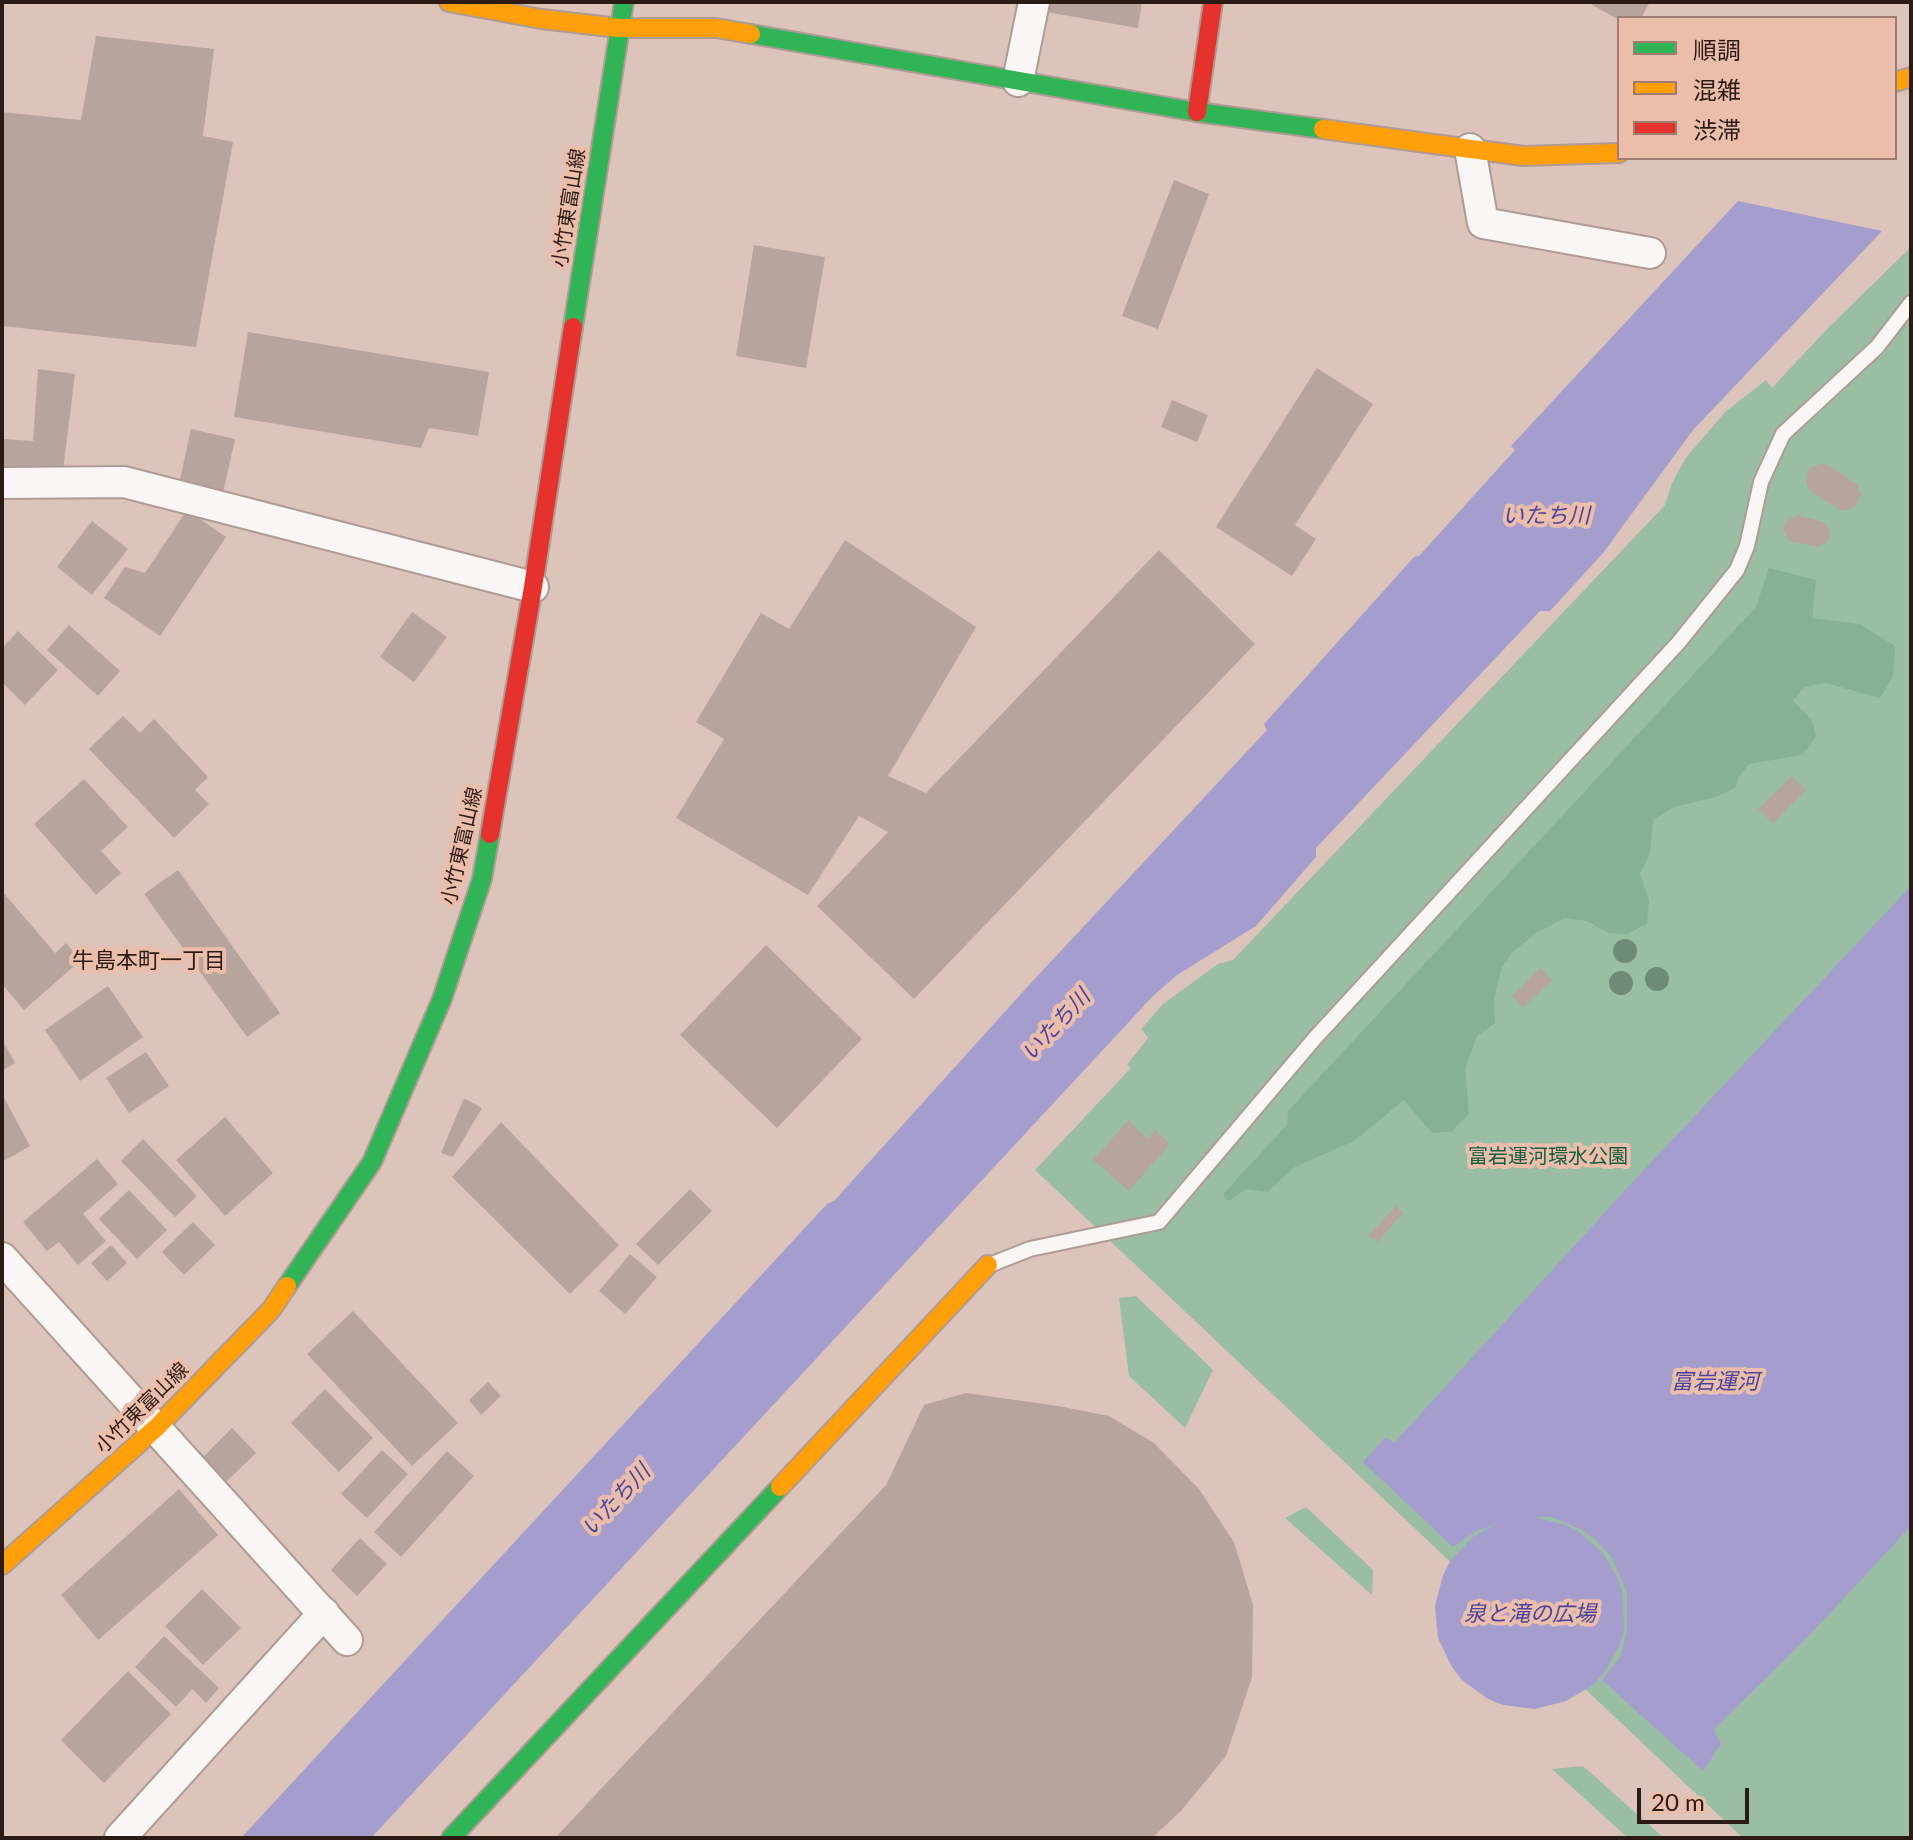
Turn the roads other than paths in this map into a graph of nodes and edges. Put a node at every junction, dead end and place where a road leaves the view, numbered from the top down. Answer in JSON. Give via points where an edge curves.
{"nodes":[{"id":1,"x":449,"y":2,"type":"edge"},
{"id":2,"x":624,"y":2,"type":"edge"},
{"id":3,"x":1034,"y":2,"type":"edge"},
{"id":4,"x":1213,"y":2,"type":"edge"},
{"id":5,"x":619,"y":28,"type":"junction"},
{"id":6,"x":1018,"y":81,"type":"junction"},
{"id":7,"x":1197,"y":112,"type":"junction"},
{"id":8,"x":1470,"y":149,"type":"junction"},
{"id":9,"x":1617,"y":153,"type":"edge"},
{"id":10,"x":1650,"y":253,"type":"dead end"},
{"id":11,"x":1911,"y":303,"type":"edge"},
{"id":12,"x":2,"y":483,"type":"edge"},
{"id":13,"x":533,"y":587,"type":"junction"},
{"id":14,"x":2,"y":1258,"type":"edge"},
{"id":15,"x":988,"y":1265,"type":"joint"},
{"id":16,"x":157,"y":1427,"type":"junction"},
{"id":17,"x":2,"y":1565,"type":"edge"},
{"id":18,"x":324,"y":1613,"type":"junction"},
{"id":19,"x":347,"y":1640,"type":"dead end"},
{"id":20,"x":120,"y":1838,"type":"edge"},
{"id":21,"x":451,"y":1838,"type":"edge"}],
"edges":[{"from":1,"to":5,"type":"street"},
{"from":2,"to":5,"type":"street","name":"小竹東富山線"},
{"from":3,"to":6,"type":"street"},
{"from":4,"to":7,"type":"street"},
{"from":5,"to":6,"type":"street","via":[[703,27]]},
{"from":5,"to":13,"type":"street","name":"小竹東富山線"},
{"from":6,"to":7,"type":"street"},
{"from":7,"to":8,"type":"street"},
{"from":8,"to":9,"type":"street","via":[[1523,156]]},
{"from":8,"to":10,"type":"street","via":[[1483,223]]},
{"from":11,"to":15,"type":"lane","via":[[1877,347],[1783,434],[1761,482],[1737,570],[1679,642],[1315,1038],[1159,1222],[1030,1249]]},
{"from":12,"to":13,"type":"street","via":[[124,482]]},
{"from":13,"to":16,"type":"street","name":"小竹東富山線","via":[[482,879],[442,999],[372,1162],[271,1310]]},
{"from":14,"to":16,"type":"street"},
{"from":15,"to":21,"type":"street"},
{"from":16,"to":17,"type":"street","name":"小竹東富山線"},
{"from":16,"to":18,"type":"street"},
{"from":18,"to":19,"type":"street"},
{"from":18,"to":20,"type":"street"}]}
